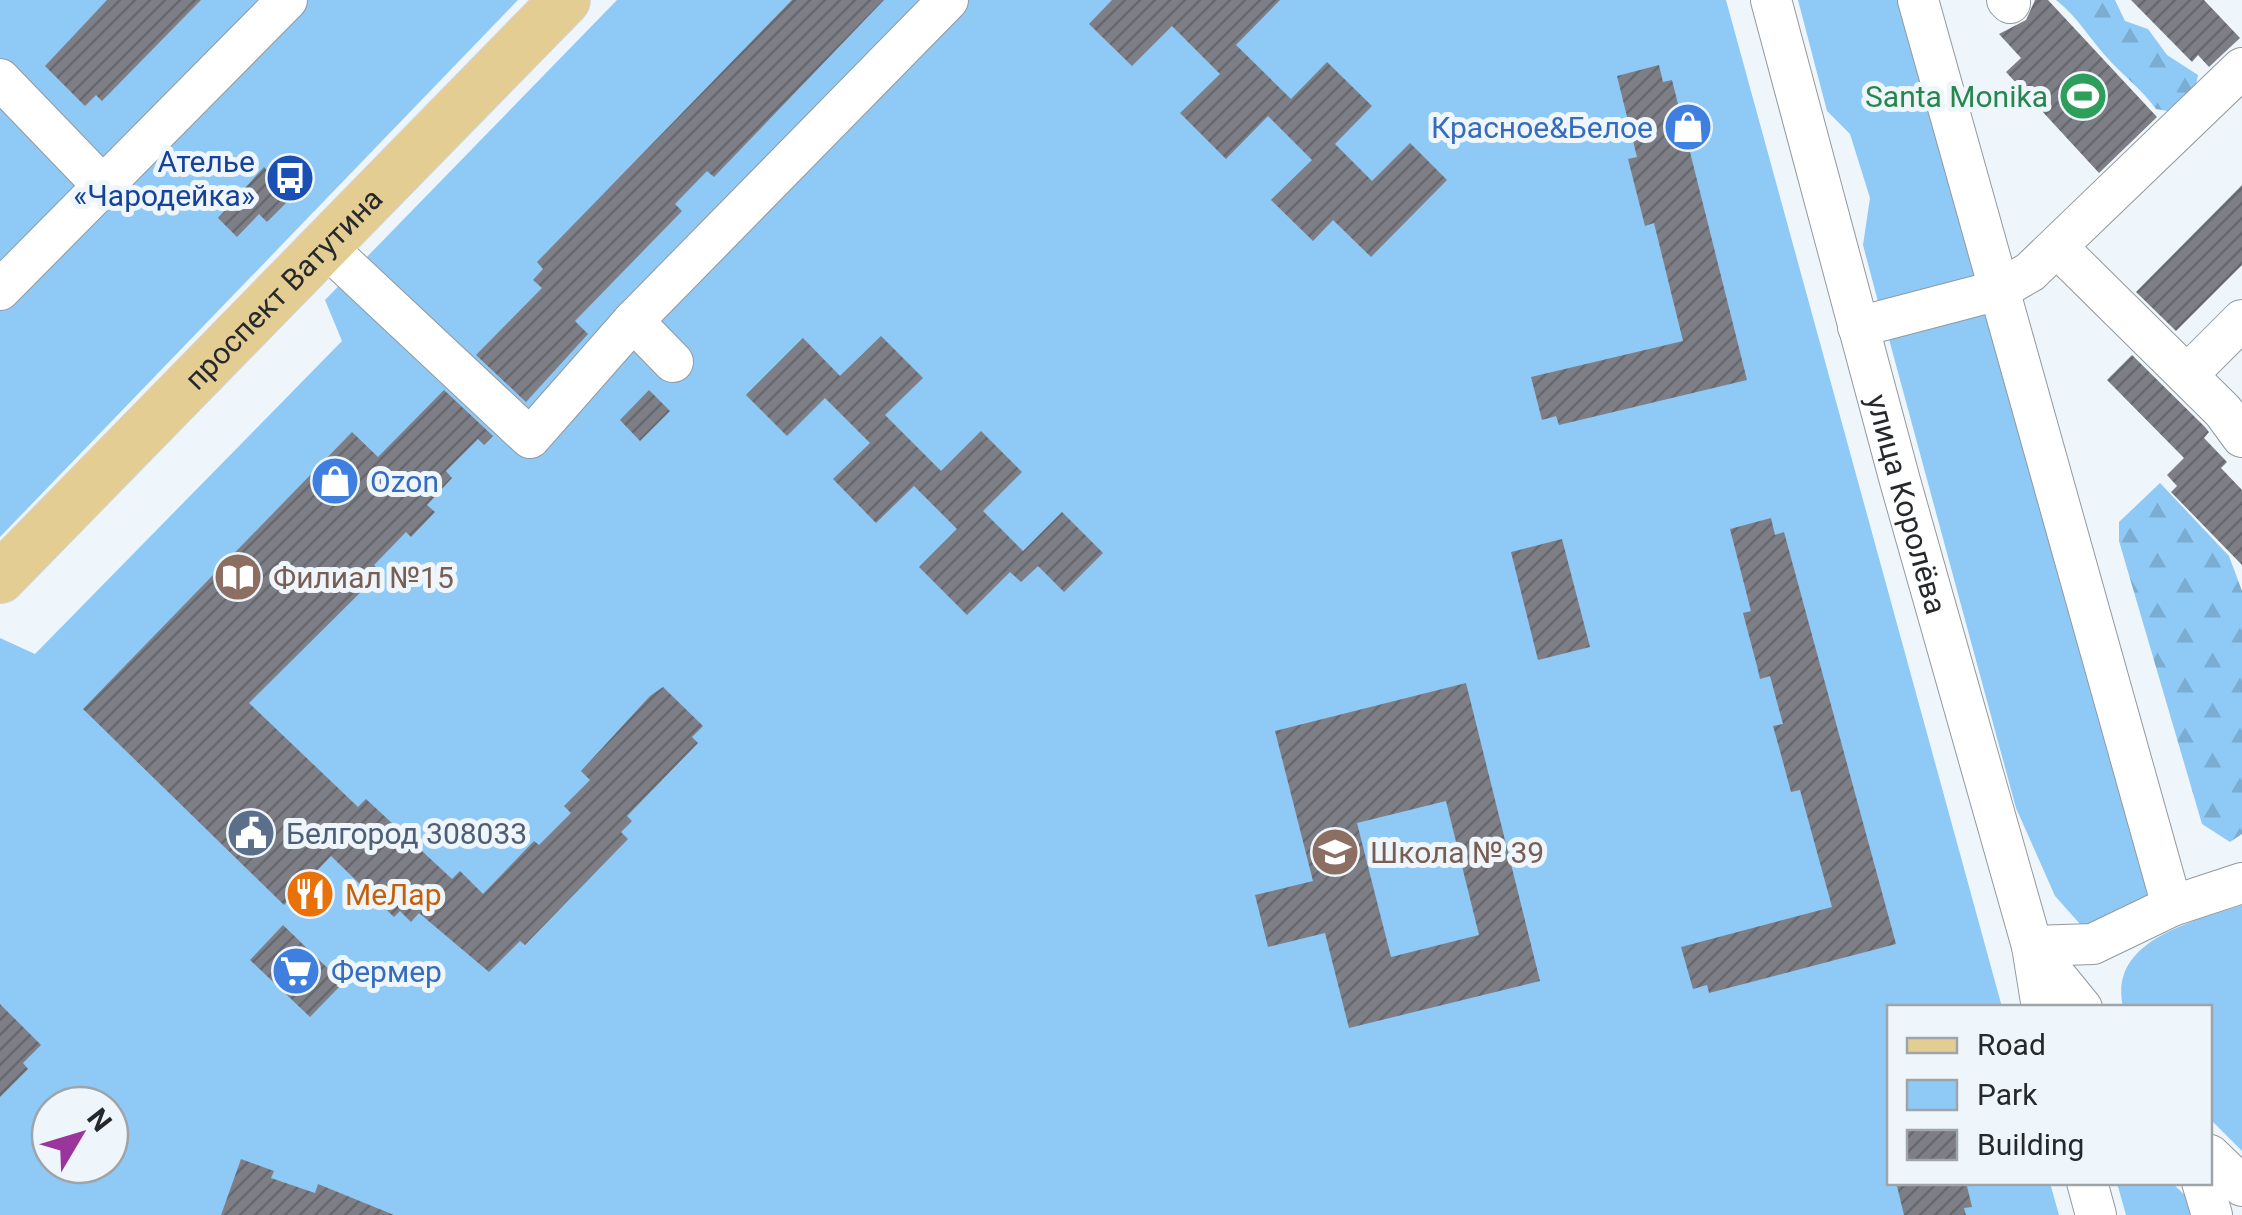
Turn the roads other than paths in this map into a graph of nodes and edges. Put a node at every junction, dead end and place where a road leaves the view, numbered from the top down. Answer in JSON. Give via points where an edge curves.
{"nodes":[{"id":1,"x":287,"y":0,"type":"edge"},
{"id":2,"x":565,"y":0,"type":"edge"},
{"id":3,"x":948,"y":0,"type":"edge"},
{"id":4,"x":1771,"y":0,"type":"edge"},
{"id":5,"x":1918,"y":0,"type":"edge"},
{"id":6,"x":2242,"y":68,"type":"edge"},
{"id":7,"x":0,"y":79,"type":"edge"},
{"id":8,"x":103,"y":186,"type":"junction"},
{"id":9,"x":326,"y":247,"type":"junction"},
{"id":10,"x":2058,"y":247,"type":"junction"},
{"id":11,"x":0,"y":290,"type":"edge"},
{"id":12,"x":1999,"y":290,"type":"junction"},
{"id":13,"x":2242,"y":320,"type":"edge"},
{"id":14,"x":633,"y":321,"type":"junction"},
{"id":15,"x":1858,"y":327,"type":"junction"},
{"id":16,"x":673,"y":362,"type":"dead end"},
{"id":17,"x":2188,"y":375,"type":"junction"},
{"id":18,"x":2242,"y":436,"type":"edge"},
{"id":19,"x":0,"y":578,"type":"edge"},
{"id":20,"x":2242,"y":883,"type":"edge"},
{"id":21,"x":2172,"y":906,"type":"junction"},
{"id":22,"x":2032,"y":946,"type":"junction"},
{"id":23,"x":2042,"y":1005,"type":"edge"},
{"id":24,"x":2080,"y":1005,"type":"edge"},
{"id":25,"x":2212,"y":1157,"type":"edge"},
{"id":26,"x":2088,"y":1185,"type":"edge"},
{"id":27,"x":2203,"y":1185,"type":"edge"},
{"id":28,"x":2242,"y":1186,"type":"edge"},
{"id":29,"x":2096,"y":1215,"type":"edge"},
{"id":30,"x":2212,"y":1215,"type":"edge"}],
"edges":[{"from":1,"to":8,"type":"street"},
{"from":2,"to":9,"type":"main road","name":"проспект Ватутина"},
{"from":3,"to":14,"type":"street"},
{"from":4,"to":15,"type":"street","name":"улица Королёва"},
{"from":5,"to":12,"type":"street"},
{"from":6,"to":10,"type":"street"},
{"from":7,"to":8,"type":"street"},
{"from":8,"to":11,"type":"street"},
{"from":9,"to":14,"type":"street","via":[[530,438]]},
{"from":9,"to":19,"type":"main road","name":"проспект Ватутина"},
{"from":10,"to":12,"type":"street"},
{"from":10,"to":17,"type":"street"},
{"from":12,"to":15,"type":"street"},
{"from":12,"to":21,"type":"street"},
{"from":13,"to":17,"type":"street"},
{"from":14,"to":16,"type":"street"},
{"from":15,"to":22,"type":"street","name":"улица Королёва"},
{"from":17,"to":18,"type":"street"},
{"from":20,"to":21,"type":"street"},
{"from":21,"to":22,"type":"street","via":[[2093,944]]},
{"from":22,"to":23,"type":"street","name":"улица Королёва"},
{"from":22,"to":24,"type":"street"},
{"from":25,"to":28,"type":"street"},
{"from":26,"to":29,"type":"street"},
{"from":27,"to":30,"type":"street"}]}
